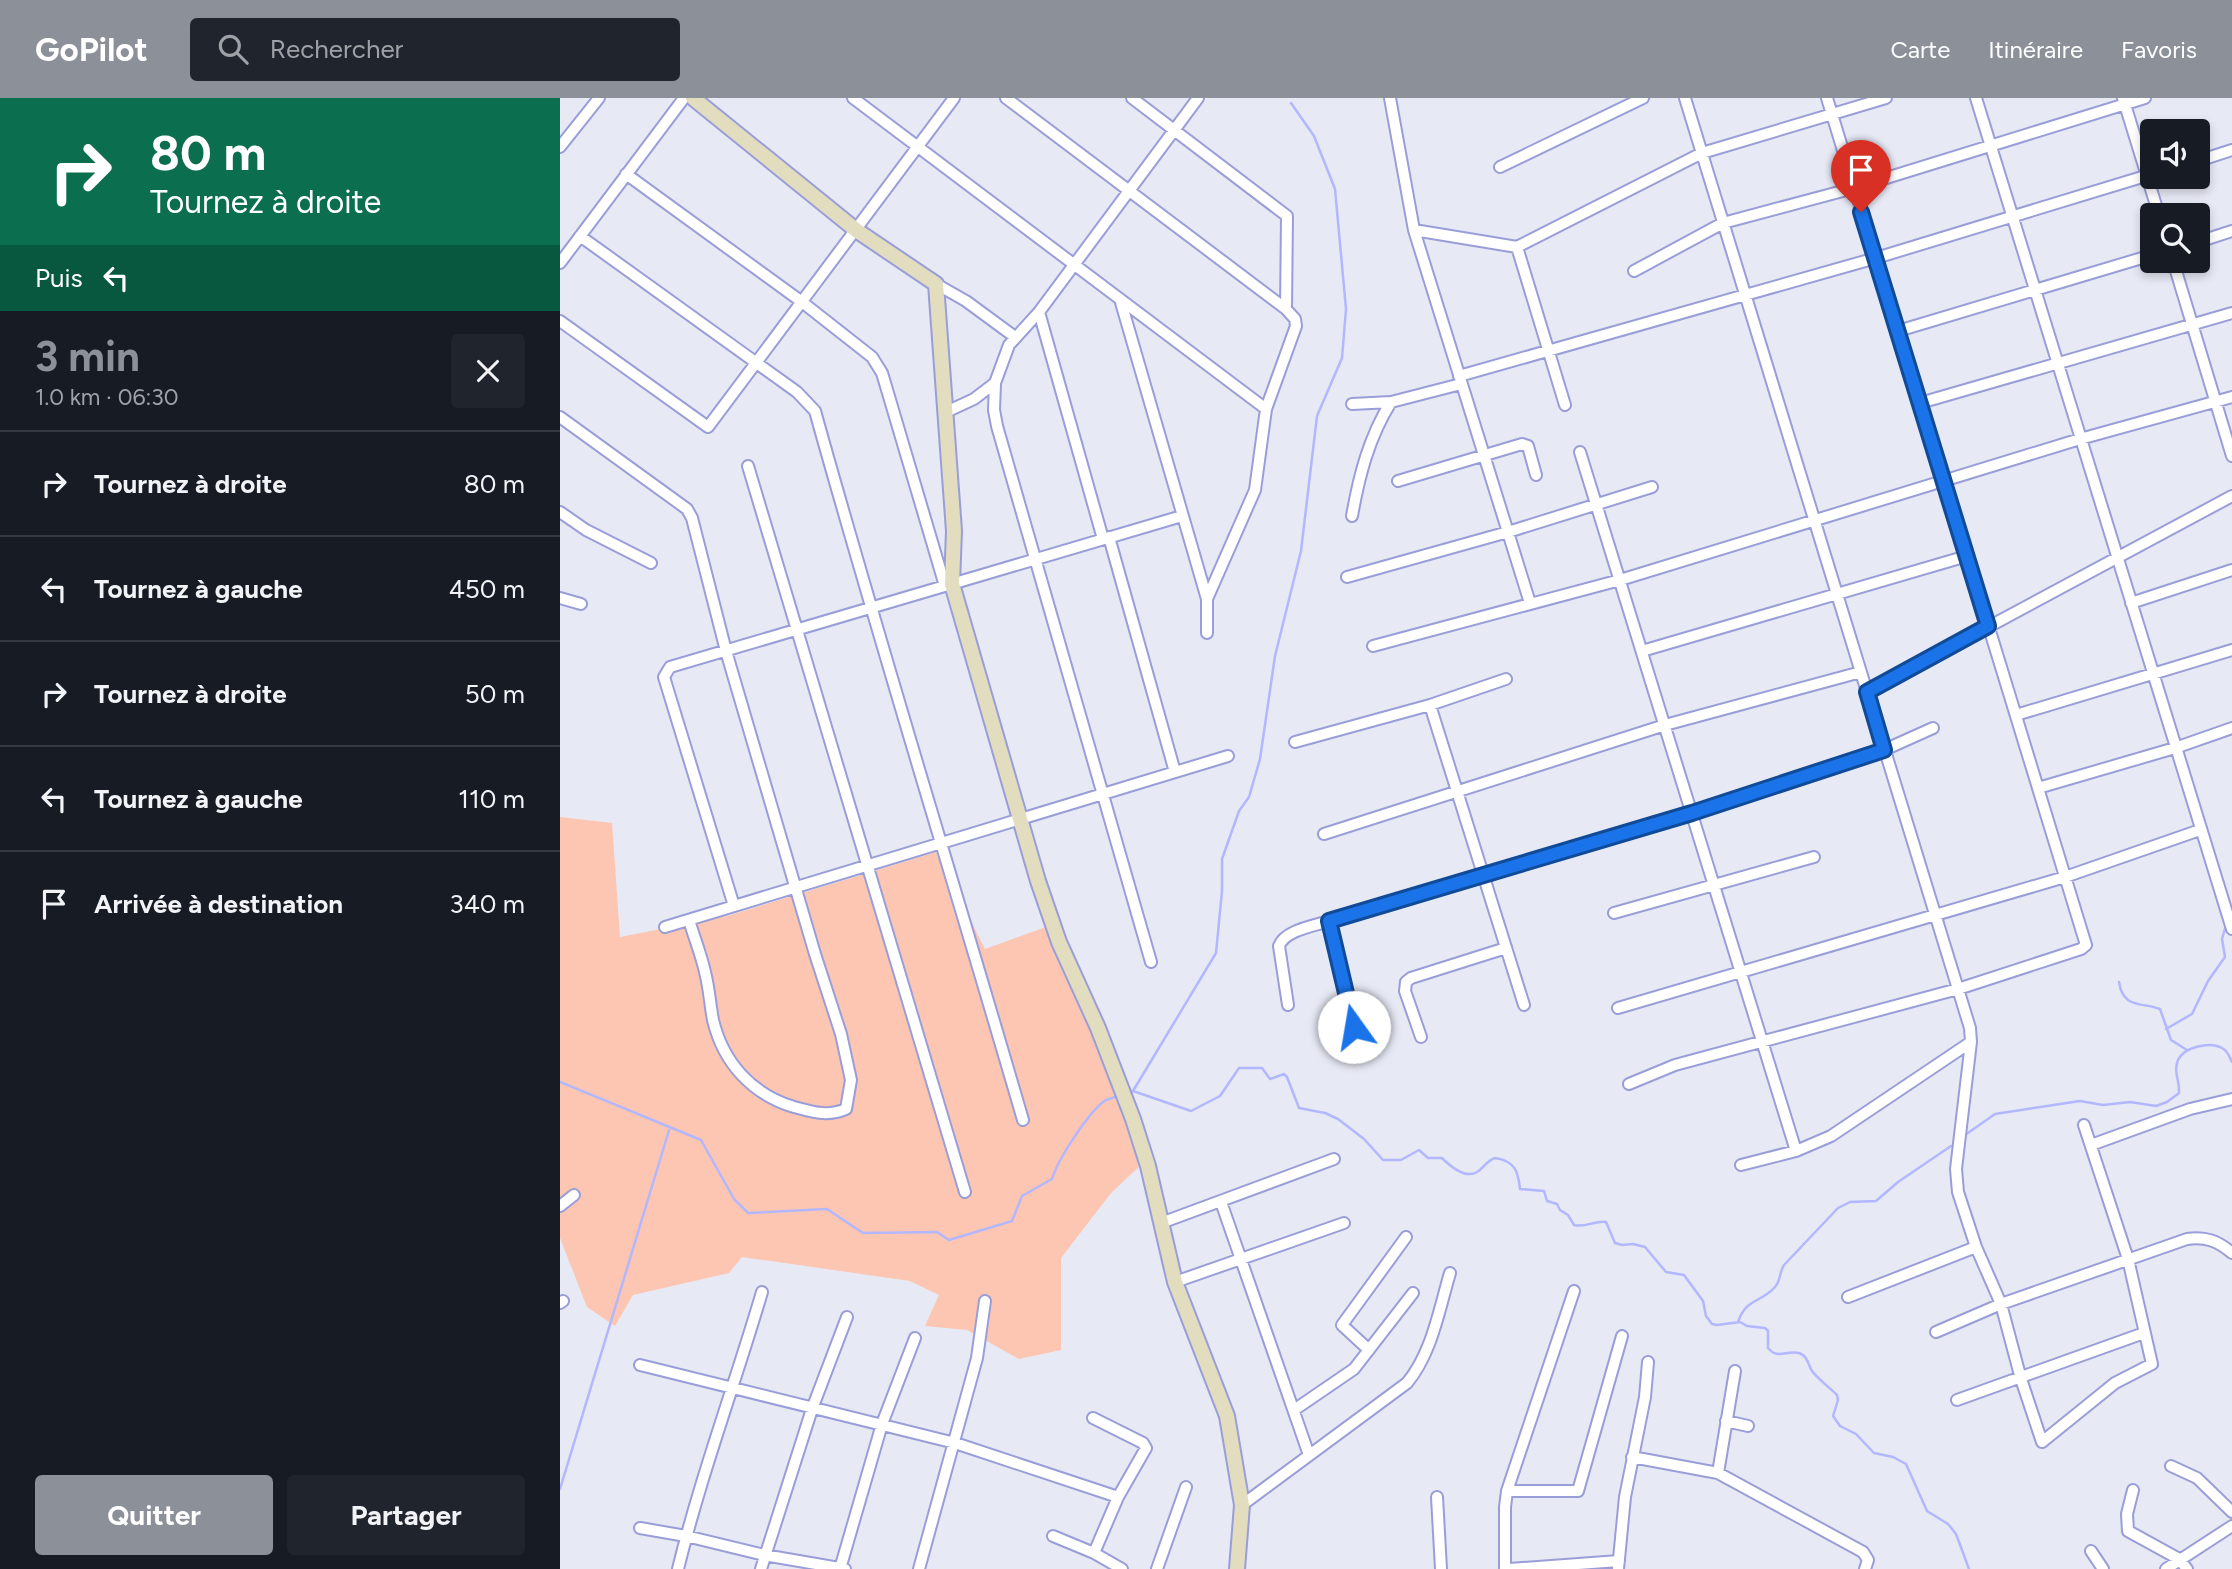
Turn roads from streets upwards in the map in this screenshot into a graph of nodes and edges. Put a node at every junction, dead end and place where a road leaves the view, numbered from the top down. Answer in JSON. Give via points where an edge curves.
{"nodes":[{"id":1,"x":599,"y":98,"type":"edge"},
{"id":2,"x":684,"y":98,"type":"edge"},
{"id":3,"x":693,"y":98,"type":"edge"},
{"id":4,"x":853,"y":98,"type":"edge"},
{"id":5,"x":954,"y":98,"type":"edge"},
{"id":6,"x":1006,"y":98,"type":"edge"},
{"id":7,"x":1132,"y":98,"type":"edge"},
{"id":8,"x":1198,"y":98,"type":"edge"},
{"id":9,"x":1390,"y":98,"type":"edge"},
{"id":10,"x":1643,"y":98,"type":"edge"},
{"id":11,"x":1685,"y":98,"type":"edge"},
{"id":12,"x":1827,"y":98,"type":"edge"},
{"id":13,"x":1886,"y":98,"type":"edge"},
{"id":14,"x":1976,"y":98,"type":"edge"},
{"id":15,"x":2145,"y":98,"type":"edge"},
{"id":16,"x":2124,"y":101,"type":"edge"},
{"id":17,"x":1832,"y":114,"type":"junction"},
{"id":18,"x":1174,"y":130,"type":"junction"},
{"id":19,"x":1991,"y":146,"type":"junction"},
{"id":20,"x":560,"y":147,"type":"edge"},
{"id":21,"x":918,"y":147,"type":"junction"},
{"id":22,"x":2140,"y":147,"type":"edge"},
{"id":23,"x":2232,"y":150,"type":"edge"},
{"id":24,"x":1702,"y":153,"type":"junction"},
{"id":25,"x":2210,"y":157,"type":"edge"},
{"id":26,"x":1500,"y":167,"type":"dead end"},
{"id":27,"x":626,"y":174,"type":"junction"},
{"id":28,"x":2140,"y":178,"type":"edge"},
{"id":29,"x":1854,"y":188,"type":"junction"},
{"id":30,"x":1129,"y":191,"type":"junction"},
{"id":31,"x":2012,"y":217,"type":"junction"},
{"id":32,"x":1723,"y":223,"type":"junction"},
{"id":33,"x":856,"y":230,"type":"junction"},
{"id":34,"x":1414,"y":230,"type":"junction"},
{"id":35,"x":2232,"y":232,"type":"edge"},
{"id":36,"x":580,"y":236,"type":"junction"},
{"id":37,"x":2210,"y":238,"type":"edge"},
{"id":38,"x":1517,"y":247,"type":"junction"},
{"id":39,"x":1875,"y":258,"type":"junction"},
{"id":40,"x":2140,"y":259,"type":"edge"},
{"id":41,"x":560,"y":263,"type":"edge"},
{"id":42,"x":1074,"y":265,"type":"junction"},
{"id":43,"x":1633,"y":271,"type":"dead end"},
{"id":44,"x":2176,"y":273,"type":"edge"},
{"id":45,"x":936,"y":284,"type":"junction"},
{"id":46,"x":2035,"y":290,"type":"junction"},
{"id":47,"x":1745,"y":296,"type":"junction"},
{"id":48,"x":1120,"y":299,"type":"junction"},
{"id":49,"x":802,"y":302,"type":"junction"},
{"id":50,"x":1286,"y":309,"type":"junction"},
{"id":51,"x":1039,"y":312,"type":"junction"},
{"id":52,"x":2232,"y":313,"type":"edge"},
{"id":53,"x":560,"y":321,"type":"edge"},
{"id":54,"x":2192,"y":324,"type":"junction"},
{"id":55,"x":1898,"y":331,"type":"junction"},
{"id":56,"x":1015,"y":337,"type":"junction"},
{"id":57,"x":1549,"y":352,"type":"junction"},
{"id":58,"x":756,"y":363,"type":"junction"},
{"id":59,"x":2057,"y":363,"type":"junction"},
{"id":60,"x":1460,"y":380,"type":"junction"},
{"id":61,"x":995,"y":383,"type":"junction"},
{"id":62,"x":2232,"y":397,"type":"edge"},
{"id":63,"x":2216,"y":401,"type":"junction"},
{"id":64,"x":1391,"y":402,"type":"junction"},
{"id":65,"x":1920,"y":403,"type":"junction"},
{"id":66,"x":1352,"y":404,"type":"dead end"},
{"id":67,"x":1565,"y":405,"type":"dead end"},
{"id":68,"x":1266,"y":409,"type":"junction"},
{"id":69,"x":946,"y":412,"type":"junction"},
{"id":70,"x":560,"y":417,"type":"edge"},
{"id":71,"x":2080,"y":439,"type":"junction"},
{"id":72,"x":1580,"y":452,"type":"dead end"},
{"id":73,"x":2232,"y":456,"type":"edge"},
{"id":74,"x":1484,"y":457,"type":"junction"},
{"id":75,"x":748,"y":466,"type":"dead end"},
{"id":76,"x":1536,"y":475,"type":"dead end"},
{"id":77,"x":1398,"y":481,"type":"dead end"},
{"id":78,"x":1944,"y":481,"type":"junction"},
{"id":79,"x":1652,"y":487,"type":"dead end"},
{"id":80,"x":2232,"y":496,"type":"edge"},
{"id":81,"x":1597,"y":505,"type":"junction"},
{"id":82,"x":560,"y":512,"type":"edge"},
{"id":83,"x":1182,"y":516,"type":"junction"},
{"id":84,"x":1352,"y":516,"type":"dead end"},
{"id":85,"x":1814,"y":520,"type":"junction"},
{"id":86,"x":1508,"y":532,"type":"junction"},
{"id":87,"x":1106,"y":538,"type":"junction"},
{"id":88,"x":1967,"y":556,"type":"junction"},
{"id":89,"x":2117,"y":558,"type":"junction"},
{"id":90,"x":1034,"y":560,"type":"junction"},
{"id":91,"x":651,"y":563,"type":"dead end"},
{"id":92,"x":2232,"y":570,"type":"edge"},
{"id":93,"x":1347,"y":577,"type":"dead end"},
{"id":94,"x":1620,"y":580,"type":"junction"},
{"id":95,"x":948,"y":585,"type":"junction"},
{"id":96,"x":1837,"y":596,"type":"junction"},
{"id":97,"x":560,"y":598,"type":"edge"},
{"id":98,"x":1207,"y":598,"type":"junction"},
{"id":99,"x":1530,"y":603,"type":"junction"},
{"id":100,"x":2131,"y":603,"type":"junction"},
{"id":101,"x":582,"y":604,"type":"dead end"},
{"id":102,"x":870,"y":608,"type":"junction"},
{"id":103,"x":1988,"y":626,"type":"junction"},
{"id":104,"x":797,"y":630,"type":"junction"},
{"id":105,"x":1207,"y":633,"type":"dead end"},
{"id":106,"x":1373,"y":646,"type":"dead end"},
{"id":107,"x":2232,"y":650,"type":"edge"},
{"id":108,"x":726,"y":651,"type":"junction"},
{"id":109,"x":1642,"y":651,"type":"junction"},
{"id":110,"x":1861,"y":671,"type":"junction"},
{"id":111,"x":2153,"y":675,"type":"junction"},
{"id":112,"x":1506,"y":679,"type":"dead end"},
{"id":113,"x":1867,"y":692,"type":"junction"},
{"id":114,"x":1430,"y":705,"type":"junction"},
{"id":115,"x":2015,"y":715,"type":"junction"},
{"id":116,"x":1664,"y":725,"type":"junction"},
{"id":117,"x":1933,"y":728,"type":"dead end"},
{"id":118,"x":2232,"y":728,"type":"edge"},
{"id":119,"x":1295,"y":742,"type":"dead end"},
{"id":120,"x":2175,"y":748,"type":"junction"},
{"id":121,"x":1884,"y":750,"type":"junction"},
{"id":122,"x":1228,"y":756,"type":"dead end"},
{"id":123,"x":1175,"y":772,"type":"junction"},
{"id":124,"x":2038,"y":788,"type":"junction"},
{"id":125,"x":1458,"y":791,"type":"junction"},
{"id":126,"x":1102,"y":794,"type":"junction"},
{"id":127,"x":1692,"y":813,"type":"junction"},
{"id":128,"x":1020,"y":819,"type":"junction"},
{"id":129,"x":2200,"y":830,"type":"junction"},
{"id":130,"x":1324,"y":834,"type":"dead end"},
{"id":131,"x":943,"y":843,"type":"junction"},
{"id":132,"x":1814,"y":856,"type":"dead end"},
{"id":133,"x":867,"y":866,"type":"junction"},
{"id":134,"x":1484,"y":875,"type":"junction"},
{"id":135,"x":2065,"y":877,"type":"junction"},
{"id":136,"x":1713,"y":885,"type":"junction"},
{"id":137,"x":796,"y":887,"type":"junction"},
{"id":138,"x":734,"y":906,"type":"junction"},
{"id":139,"x":1614,"y":913,"type":"dead end"},
{"id":140,"x":1936,"y":917,"type":"junction"},
{"id":141,"x":689,"y":920,"type":"junction"},
{"id":142,"x":1329,"y":921,"type":"junction"},
{"id":143,"x":664,"y":927,"type":"dead end"},
{"id":144,"x":2232,"y":929,"type":"edge"},
{"id":145,"x":1506,"y":948,"type":"junction"},
{"id":146,"x":1151,"y":962,"type":"dead end"},
{"id":147,"x":1741,"y":974,"type":"junction"},
{"id":148,"x":1958,"y":989,"type":"junction"},
{"id":149,"x":1288,"y":1005,"type":"dead end"},
{"id":150,"x":1524,"y":1005,"type":"dead end"},
{"id":151,"x":1618,"y":1008,"type":"dead end"},
{"id":152,"x":1354,"y":1027,"type":"dead end"},
{"id":153,"x":1421,"y":1037,"type":"dead end"},
{"id":154,"x":1971,"y":1042,"type":"junction"},
{"id":155,"x":1762,"y":1043,"type":"junction"},
{"id":156,"x":1629,"y":1084,"type":"dead end"},
{"id":157,"x":2232,"y":1099,"type":"edge"},
{"id":158,"x":1023,"y":1120,"type":"dead end"},
{"id":159,"x":2084,"y":1125,"type":"dead end"},
{"id":160,"x":2091,"y":1146,"type":"junction"},
{"id":161,"x":1796,"y":1151,"type":"junction"},
{"id":162,"x":1334,"y":1159,"type":"dead end"},
{"id":163,"x":1741,"y":1165,"type":"dead end"},
{"id":164,"x":965,"y":1192,"type":"dead end"},
{"id":165,"x":574,"y":1195,"type":"dead end"},
{"id":166,"x":1221,"y":1202,"type":"junction"},
{"id":167,"x":560,"y":1206,"type":"edge"},
{"id":168,"x":1161,"y":1223,"type":"junction"},
{"id":169,"x":1344,"y":1223,"type":"dead end"},
{"id":170,"x":1406,"y":1237,"type":"dead end"},
{"id":171,"x":1976,"y":1247,"type":"junction"},
{"id":172,"x":2232,"y":1253,"type":"edge"},
{"id":173,"x":1241,"y":1259,"type":"junction"},
{"id":174,"x":2128,"y":1259,"type":"junction"},
{"id":175,"x":1450,"y":1273,"type":"dead end"},
{"id":176,"x":1175,"y":1282,"type":"junction"},
{"id":177,"x":1574,"y":1291,"type":"dead end"},
{"id":178,"x":762,"y":1292,"type":"dead end"},
{"id":179,"x":1413,"y":1293,"type":"dead end"},
{"id":180,"x":1848,"y":1297,"type":"dead end"},
{"id":181,"x":985,"y":1301,"type":"dead end"},
{"id":182,"x":2001,"y":1304,"type":"junction"},
{"id":183,"x":847,"y":1317,"type":"dead end"},
{"id":184,"x":1936,"y":1332,"type":"dead end"},
{"id":185,"x":2144,"y":1333,"type":"junction"},
{"id":186,"x":1622,"y":1336,"type":"dead end"},
{"id":187,"x":915,"y":1338,"type":"dead end"},
{"id":188,"x":1369,"y":1350,"type":"junction"},
{"id":189,"x":1648,"y":1362,"type":"dead end"},
{"id":190,"x":640,"y":1365,"type":"dead end"},
{"id":191,"x":1735,"y":1371,"type":"dead end"},
{"id":192,"x":2021,"y":1379,"type":"junction"},
{"id":193,"x":733,"y":1389,"type":"junction"},
{"id":194,"x":1957,"y":1401,"type":"dead end"},
{"id":195,"x":812,"y":1409,"type":"junction"},
{"id":196,"x":1294,"y":1410,"type":"junction"},
{"id":197,"x":1093,"y":1418,"type":"dead end"},
{"id":198,"x":1726,"y":1420,"type":"junction"},
{"id":199,"x":882,"y":1424,"type":"junction"},
{"id":200,"x":1748,"y":1426,"type":"dead end"},
{"id":201,"x":955,"y":1443,"type":"junction"},
{"id":202,"x":1309,"y":1455,"type":"junction"},
{"id":203,"x":1632,"y":1457,"type":"junction"},
{"id":204,"x":2171,"y":1466,"type":"dead end"},
{"id":205,"x":1718,"y":1473,"type":"junction"},
{"id":206,"x":1186,"y":1487,"type":"dead end"},
{"id":207,"x":2133,"y":1490,"type":"dead end"},
{"id":208,"x":1507,"y":1491,"type":"junction"},
{"id":209,"x":1118,"y":1497,"type":"junction"},
{"id":210,"x":1437,"y":1497,"type":"dead end"},
{"id":211,"x":1242,"y":1505,"type":"junction"},
{"id":212,"x":2232,"y":1512,"type":"edge"},
{"id":213,"x":2232,"y":1526,"type":"edge"},
{"id":214,"x":640,"y":1528,"type":"dead end"},
{"id":215,"x":686,"y":1536,"type":"junction"},
{"id":216,"x":1053,"y":1536,"type":"dead end"},
{"id":217,"x":2091,"y":1551,"type":"dead end"},
{"id":218,"x":1094,"y":1553,"type":"junction"},
{"id":219,"x":764,"y":1555,"type":"junction"},
{"id":220,"x":2179,"y":1559,"type":"junction"},
{"id":221,"x":1618,"y":1565,"type":"edge"},
{"id":222,"x":1570,"y":1567,"type":"edge"},
{"id":223,"x":678,"y":1569,"type":"edge"},
{"id":224,"x":761,"y":1569,"type":"edge"},
{"id":225,"x":842,"y":1569,"type":"edge"},
{"id":226,"x":919,"y":1569,"type":"edge"},
{"id":227,"x":1122,"y":1569,"type":"edge"},
{"id":228,"x":1157,"y":1569,"type":"edge"},
{"id":229,"x":1237,"y":1569,"type":"edge"},
{"id":230,"x":1441,"y":1569,"type":"edge"},
{"id":231,"x":1507,"y":1569,"type":"edge"},
{"id":232,"x":1865,"y":1569,"type":"edge"},
{"id":233,"x":2103,"y":1569,"type":"edge"},
{"id":234,"x":2166,"y":1569,"type":"edge"},
{"id":235,"x":2187,"y":1569,"type":"edge"}],
"edges":[{"from":1,"to":20,"type":"street"},
{"from":2,"to":27,"type":"street"},
{"from":3,"to":33,"type":"street"},
{"from":4,"to":21,"type":"street"},
{"from":5,"to":21,"type":"street"},
{"from":6,"to":30,"type":"street"},
{"from":7,"to":18,"type":"street"},
{"from":8,"to":18,"type":"street"},
{"from":9,"to":34,"type":"street"},
{"from":10,"to":26,"type":"street"},
{"from":11,"to":24,"type":"street"},
{"from":12,"to":17,"type":"street"},
{"from":13,"to":17,"type":"street"},
{"from":14,"to":19,"type":"street"},
{"from":15,"to":16,"type":"street"},
{"from":16,"to":19,"type":"street"},
{"from":16,"to":22,"type":"street"},
{"from":17,"to":24,"type":"street"},
{"from":17,"to":29,"type":"street"},
{"from":18,"to":30,"type":"street"},
{"from":18,"to":50,"type":"street","via":[[1287,216]]},
{"from":19,"to":29,"type":"street"},
{"from":19,"to":31,"type":"street"},
{"from":21,"to":33,"type":"street"},
{"from":21,"to":42,"type":"street"},
{"from":23,"to":25,"type":"street"},
{"from":24,"to":32,"type":"street"},
{"from":24,"to":38,"type":"street"},
{"from":27,"to":36,"type":"street"},
{"from":27,"to":49,"type":"street"},
{"from":28,"to":31,"type":"street"},
{"from":29,"to":32,"type":"street"},
{"from":29,"to":39,"type":"street"},
{"from":30,"to":42,"type":"street"},
{"from":30,"to":50,"type":"street"},
{"from":31,"to":39,"type":"street"},
{"from":31,"to":46,"type":"street"},
{"from":32,"to":43,"type":"street"},
{"from":32,"to":47,"type":"street"},
{"from":33,"to":45,"type":"street"},
{"from":33,"to":49,"type":"street"},
{"from":34,"to":38,"type":"street"},
{"from":34,"to":60,"type":"street"},
{"from":35,"to":37,"type":"street"},
{"from":36,"to":41,"type":"street"},
{"from":36,"to":58,"type":"street"},
{"from":38,"to":57,"type":"street"},
{"from":39,"to":47,"type":"street"},
{"from":39,"to":55,"type":"street"},
{"from":40,"to":46,"type":"street"},
{"from":42,"to":48,"type":"street"},
{"from":42,"to":51,"type":"street"},
{"from":44,"to":54,"type":"street"},
{"from":45,"to":56,"type":"street"},
{"from":45,"to":69,"type":"street"},
{"from":46,"to":55,"type":"street"},
{"from":46,"to":59,"type":"street"},
{"from":47,"to":57,"type":"street"},
{"from":47,"to":85,"type":"street"},
{"from":48,"to":68,"type":"street"},
{"from":48,"to":83,"type":"street"},
{"from":49,"to":58,"type":"street"},
{"from":49,"to":95,"type":"street","via":[[872,357],[882,373]]},
{"from":50,"to":68,"type":"street","via":[[1296,326]]},
{"from":51,"to":56,"type":"street"},
{"from":51,"to":87,"type":"street"},
{"from":52,"to":54,"type":"street"},
{"from":53,"to":58,"type":"street","via":[[708,427]]},
{"from":54,"to":59,"type":"street"},
{"from":54,"to":63,"type":"street"},
{"from":55,"to":65,"type":"street"},
{"from":56,"to":61,"type":"street"},
{"from":57,"to":60,"type":"street"},
{"from":57,"to":67,"type":"street"},
{"from":58,"to":102,"type":"street","via":[[815,411]]},
{"from":59,"to":65,"type":"street"},
{"from":59,"to":71,"type":"street"},
{"from":60,"to":64,"type":"street"},
{"from":60,"to":74,"type":"street"},
{"from":61,"to":69,"type":"street"},
{"from":61,"to":90,"type":"street","via":[[997,426]]},
{"from":62,"to":63,"type":"street"},
{"from":63,"to":71,"type":"street"},
{"from":63,"to":73,"type":"street"},
{"from":64,"to":66,"type":"street"},
{"from":64,"to":84,"type":"street","via":[[1362,462]]},
{"from":65,"to":78,"type":"street"},
{"from":68,"to":98,"type":"street","via":[[1255,489]]},
{"from":69,"to":95,"type":"street","via":[[954,531]]},
{"from":70,"to":108,"type":"street","via":[[687,509]]},
{"from":71,"to":78,"type":"street"},
{"from":71,"to":89,"type":"street"},
{"from":72,"to":81,"type":"street"},
{"from":74,"to":76,"type":"street","via":[[1528,446]]},
{"from":74,"to":77,"type":"street"},
{"from":74,"to":86,"type":"street"},
{"from":75,"to":104,"type":"street"},
{"from":78,"to":85,"type":"street"},
{"from":78,"to":88,"type":"street"},
{"from":79,"to":81,"type":"street"},
{"from":80,"to":89,"type":"street"},
{"from":81,"to":86,"type":"street"},
{"from":81,"to":94,"type":"street"},
{"from":82,"to":91,"type":"street"},
{"from":83,"to":87,"type":"street"},
{"from":83,"to":98,"type":"street"},
{"from":85,"to":94,"type":"street"},
{"from":85,"to":96,"type":"street"},
{"from":86,"to":93,"type":"street"},
{"from":86,"to":99,"type":"street"},
{"from":87,"to":90,"type":"street"},
{"from":87,"to":123,"type":"street"},
{"from":88,"to":96,"type":"street"},
{"from":88,"to":103,"type":"street"},
{"from":89,"to":100,"type":"street"},
{"from":89,"to":103,"type":"street"},
{"from":90,"to":95,"type":"street"},
{"from":90,"to":126,"type":"street"},
{"from":92,"to":100,"type":"street"},
{"from":94,"to":99,"type":"street"},
{"from":94,"to":109,"type":"street"},
{"from":95,"to":102,"type":"street"},
{"from":95,"to":128,"type":"street"},
{"from":96,"to":109,"type":"street"},
{"from":96,"to":110,"type":"street"},
{"from":97,"to":101,"type":"street"},
{"from":98,"to":105,"type":"street"},
{"from":99,"to":106,"type":"street"},
{"from":100,"to":111,"type":"street"},
{"from":102,"to":104,"type":"street"},
{"from":102,"to":131,"type":"street"},
{"from":103,"to":113,"type":"street"},
{"from":103,"to":115,"type":"street"},
{"from":104,"to":108,"type":"street"},
{"from":104,"to":133,"type":"street"},
{"from":107,"to":111,"type":"street"},
{"from":108,"to":137,"type":"street"},
{"from":108,"to":138,"type":"street","via":[[670,667],[664,677]]},
{"from":109,"to":116,"type":"street"},
{"from":110,"to":113,"type":"street"},
{"from":110,"to":116,"type":"street"},
{"from":111,"to":115,"type":"street"},
{"from":111,"to":120,"type":"street"},
{"from":112,"to":114,"type":"street"},
{"from":113,"to":121,"type":"street"},
{"from":114,"to":119,"type":"street"},
{"from":114,"to":125,"type":"street"},
{"from":115,"to":124,"type":"street"},
{"from":116,"to":125,"type":"street"},
{"from":116,"to":127,"type":"street"},
{"from":117,"to":121,"type":"street"},
{"from":118,"to":120,"type":"street"},
{"from":120,"to":124,"type":"street"},
{"from":120,"to":129,"type":"street"},
{"from":121,"to":127,"type":"street"},
{"from":121,"to":140,"type":"street"},
{"from":122,"to":123,"type":"street"},
{"from":123,"to":126,"type":"street"},
{"from":124,"to":135,"type":"street"},
{"from":125,"to":130,"type":"street"},
{"from":125,"to":134,"type":"street"},
{"from":126,"to":128,"type":"street"},
{"from":126,"to":146,"type":"street"},
{"from":127,"to":134,"type":"street"},
{"from":127,"to":136,"type":"street"},
{"from":128,"to":131,"type":"street"},
{"from":128,"to":168,"type":"street","via":[[1059,942],[1133,1119]]},
{"from":129,"to":135,"type":"street"},
{"from":129,"to":144,"type":"street"},
{"from":131,"to":133,"type":"street"},
{"from":131,"to":158,"type":"street"},
{"from":132,"to":136,"type":"street"},
{"from":133,"to":137,"type":"street"},
{"from":133,"to":164,"type":"street"},
{"from":134,"to":142,"type":"street"},
{"from":134,"to":145,"type":"street"},
{"from":135,"to":140,"type":"street"},
{"from":135,"to":148,"type":"street","via":[[2086,945]]},
{"from":136,"to":139,"type":"street"},
{"from":136,"to":147,"type":"street"},
{"from":137,"to":138,"type":"street"},
{"from":137,"to":141,"type":"street","via":[[849,1065],[846,1108],[834,1114],[783,1103],[736,1071],[719,1038]]},
{"from":138,"to":141,"type":"street"},
{"from":140,"to":147,"type":"street"},
{"from":140,"to":148,"type":"street"},
{"from":141,"to":143,"type":"street"},
{"from":142,"to":149,"type":"street","via":[[1280,941]]},
{"from":142,"to":152,"type":"street"},
{"from":145,"to":150,"type":"street"},
{"from":145,"to":153,"type":"street","via":[[1406,982]]},
{"from":147,"to":151,"type":"street"},
{"from":147,"to":155,"type":"street"},
{"from":148,"to":154,"type":"street"},
{"from":148,"to":155,"type":"street"},
{"from":154,"to":161,"type":"street","via":[[1844,1128]]},
{"from":154,"to":171,"type":"street","via":[[1956,1169],[1958,1192]]},
{"from":155,"to":156,"type":"street","via":[[1675,1065]]},
{"from":155,"to":161,"type":"street"},
{"from":157,"to":160,"type":"street","via":[[2190,1109]]},
{"from":159,"to":160,"type":"street"},
{"from":160,"to":174,"type":"street"},
{"from":161,"to":163,"type":"street"},
{"from":162,"to":166,"type":"street"},
{"from":165,"to":167,"type":"street"},
{"from":166,"to":168,"type":"street"},
{"from":166,"to":173,"type":"street"},
{"from":168,"to":176,"type":"street"},
{"from":169,"to":173,"type":"street"},
{"from":170,"to":188,"type":"street","via":[[1342,1325]]},
{"from":171,"to":180,"type":"street"},
{"from":171,"to":182,"type":"street"},
{"from":172,"to":174,"type":"street","via":[[2216,1241],[2196,1237]]},
{"from":173,"to":176,"type":"street"},
{"from":173,"to":196,"type":"street"},
{"from":174,"to":182,"type":"street"},
{"from":174,"to":185,"type":"street"},
{"from":175,"to":202,"type":"street","via":[[1430,1341],[1415,1373]]},
{"from":176,"to":211,"type":"street","via":[[1227,1416]]},
{"from":177,"to":208,"type":"street"},
{"from":178,"to":193,"type":"street"},
{"from":179,"to":188,"type":"street"},
{"from":181,"to":201,"type":"street","via":[[977,1358]]},
{"from":182,"to":184,"type":"street"},
{"from":182,"to":192,"type":"street"},
{"from":183,"to":195,"type":"street"},
{"from":185,"to":192,"type":"street"},
{"from":185,"to":192,"type":"street","via":[[2152,1364],[2115,1383],[2042,1441]]},
{"from":186,"to":208,"type":"street","via":[[1579,1489]]},
{"from":187,"to":199,"type":"street"},
{"from":188,"to":196,"type":"street","via":[[1354,1369]]},
{"from":189,"to":203,"type":"street"},
{"from":190,"to":193,"type":"street"},
{"from":191,"to":198,"type":"street"},
{"from":192,"to":194,"type":"street"},
{"from":193,"to":195,"type":"street"},
{"from":193,"to":215,"type":"street"},
{"from":195,"to":199,"type":"street"},
{"from":195,"to":219,"type":"street"},
{"from":196,"to":202,"type":"street"},
{"from":197,"to":209,"type":"street","via":[[1145,1445]]},
{"from":198,"to":200,"type":"street"},
{"from":198,"to":205,"type":"street"},
{"from":199,"to":201,"type":"street"},
{"from":199,"to":225,"type":"street"},
{"from":201,"to":209,"type":"street"},
{"from":201,"to":226,"type":"street"},
{"from":202,"to":211,"type":"street"},
{"from":203,"to":205,"type":"street"},
{"from":203,"to":221,"type":"street"},
{"from":204,"to":212,"type":"street","via":[[2197,1478]]},
{"from":205,"to":232,"type":"street","via":[[1863,1552],[1868,1560]]},
{"from":206,"to":228,"type":"street"},
{"from":207,"to":220,"type":"street","via":[[2128,1531]]},
{"from":208,"to":231,"type":"street"},
{"from":209,"to":218,"type":"street"},
{"from":210,"to":230,"type":"street"},
{"from":211,"to":229,"type":"street"},
{"from":213,"to":220,"type":"street"},
{"from":214,"to":215,"type":"street"},
{"from":215,"to":219,"type":"street"},
{"from":215,"to":223,"type":"street"},
{"from":216,"to":218,"type":"street"},
{"from":217,"to":233,"type":"street"},
{"from":218,"to":227,"type":"street"},
{"from":219,"to":224,"type":"street"},
{"from":219,"to":225,"type":"street"},
{"from":220,"to":234,"type":"street"},
{"from":220,"to":235,"type":"street"},
{"from":221,"to":222,"type":"street"},
{"from":222,"to":231,"type":"street"}]}
